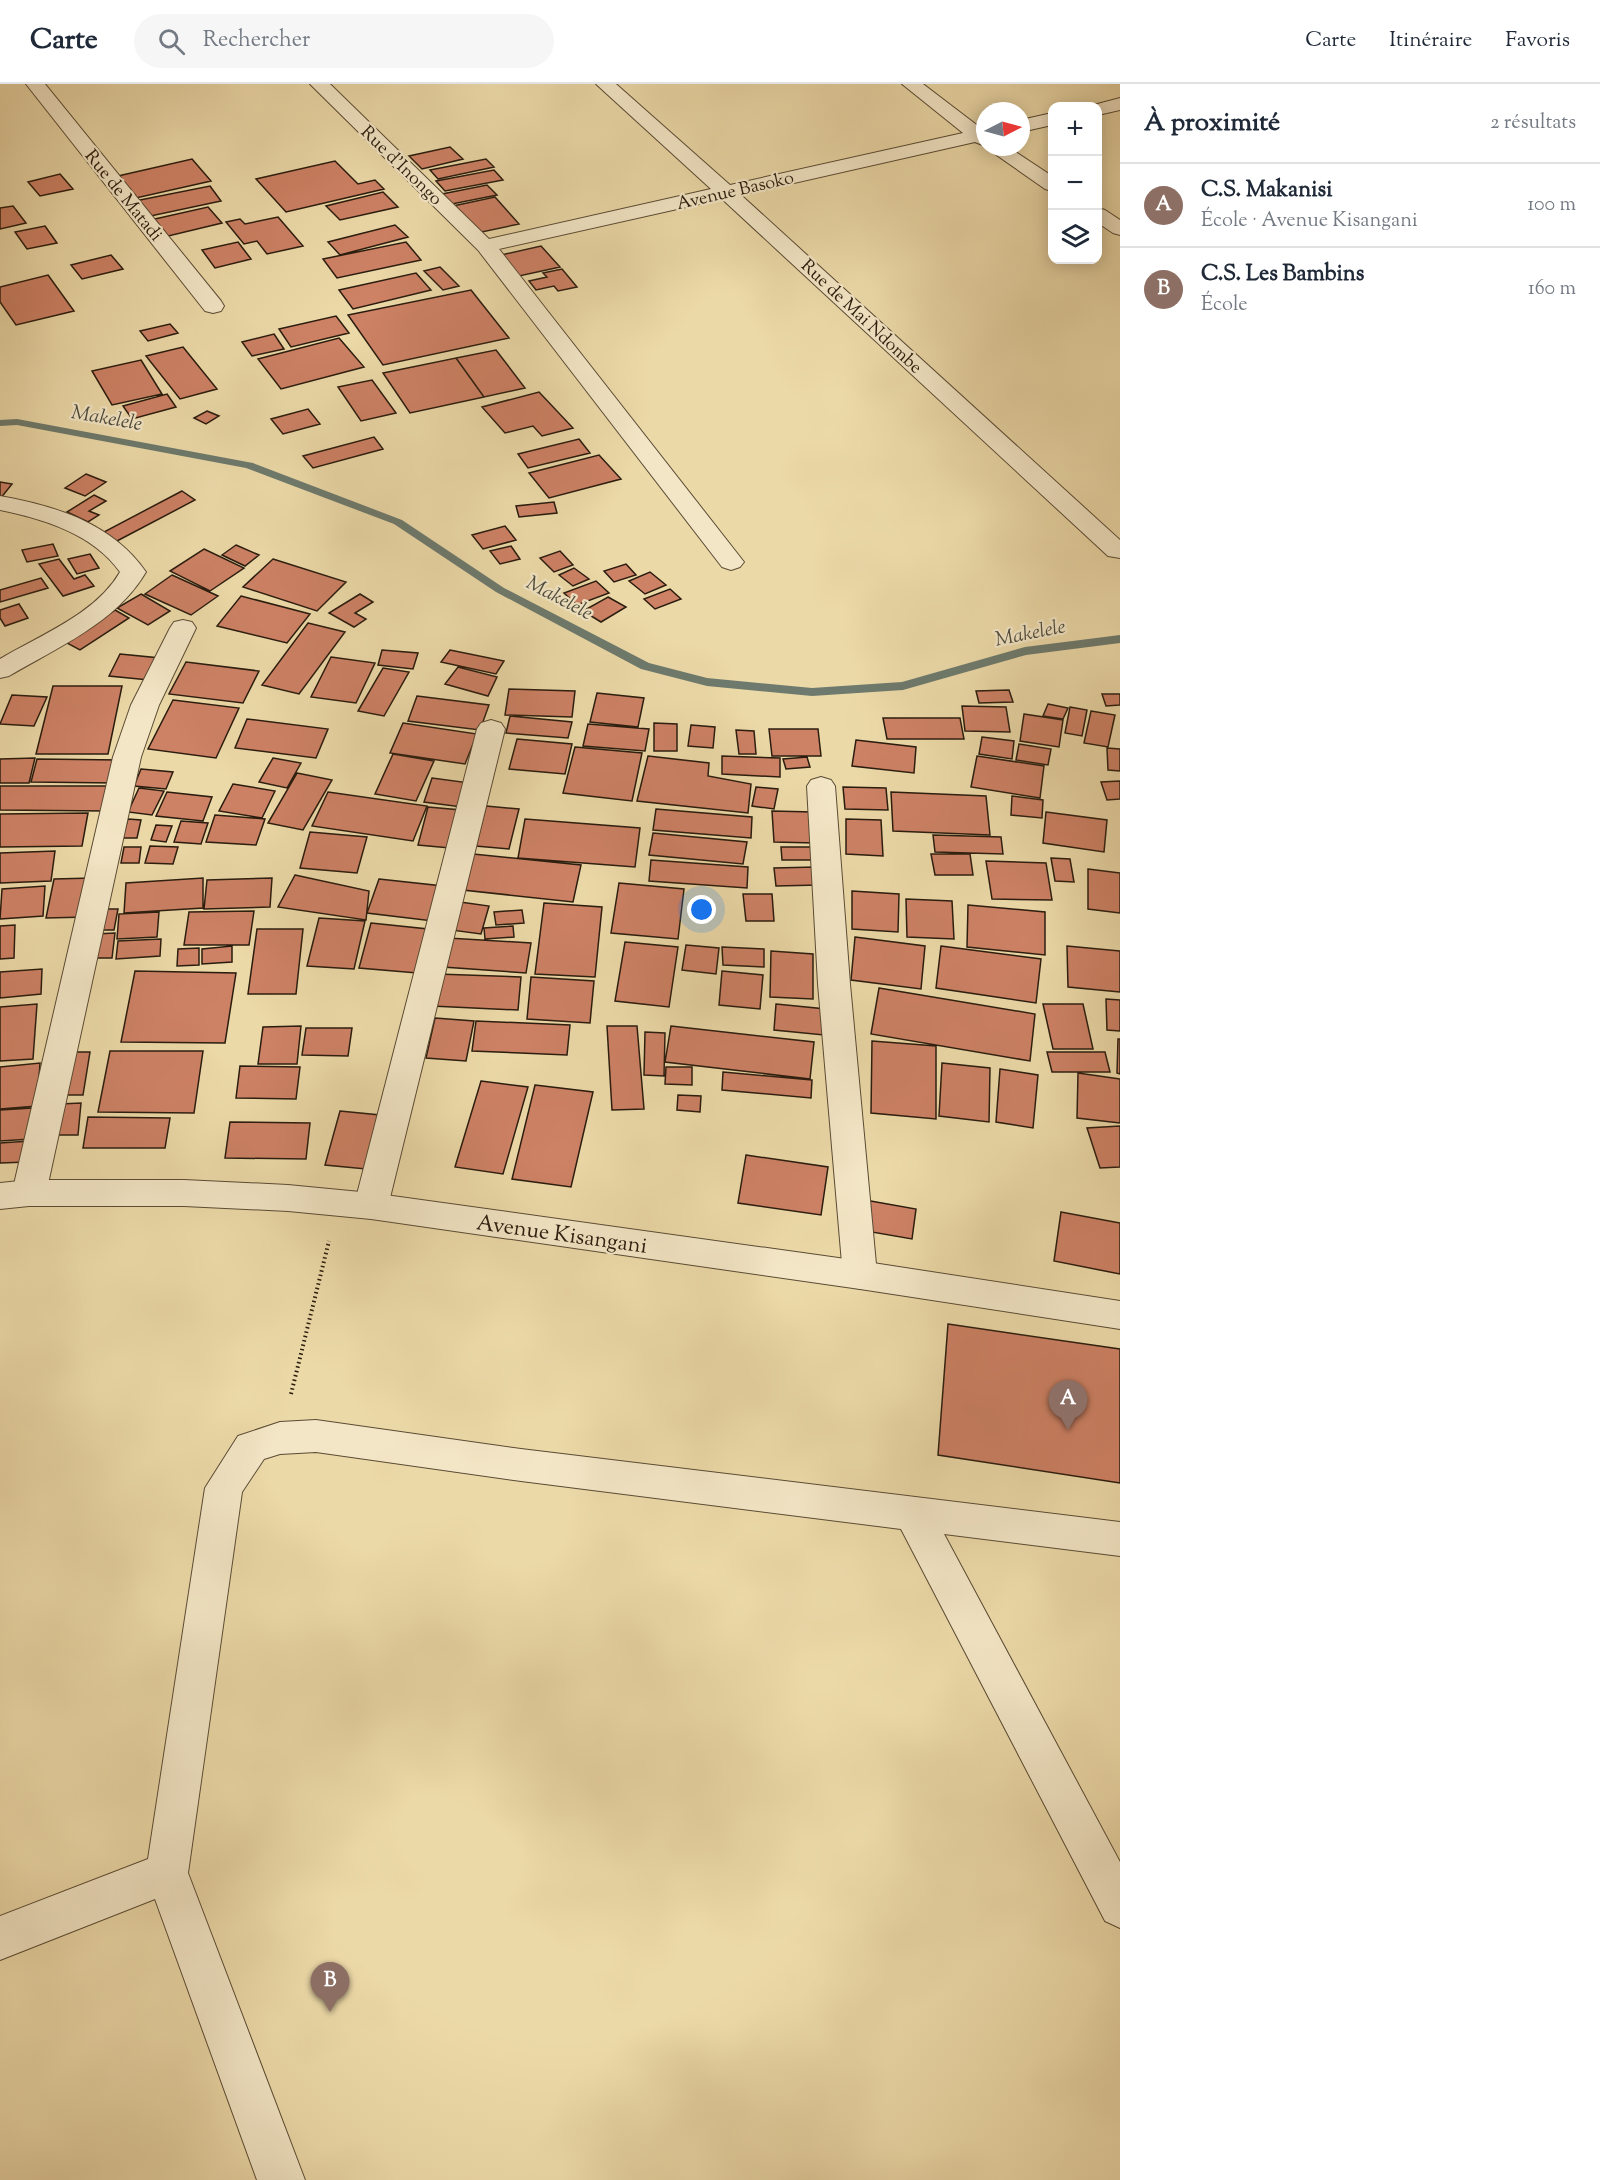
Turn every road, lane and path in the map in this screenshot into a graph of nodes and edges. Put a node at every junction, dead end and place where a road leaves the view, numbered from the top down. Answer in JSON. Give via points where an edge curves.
{"nodes":[{"id":1,"x":35,"y":84,"type":"edge"},
{"id":2,"x":319,"y":84,"type":"edge"},
{"id":3,"x":606,"y":84,"type":"edge"},
{"id":4,"x":911,"y":84,"type":"edge"},
{"id":5,"x":1120,"y":104,"type":"edge"},
{"id":6,"x":1102,"y":108,"type":"edge"},
{"id":7,"x":1048,"y":120,"type":"edge"},
{"id":8,"x":1030,"y":124,"type":"edge"},
{"id":9,"x":976,"y":132,"type":"edge"},
{"id":10,"x":976,"y":141,"type":"edge"},
{"id":11,"x":1011,"y":156,"type":"edge"},
{"id":12,"x":1048,"y":182,"type":"edge"},
{"id":13,"x":726,"y":192,"type":"junction"},
{"id":14,"x":1102,"y":217,"type":"edge"},
{"id":15,"x":1120,"y":229,"type":"edge"},
{"id":16,"x":485,"y":246,"type":"junction"},
{"id":17,"x":213,"y":306,"type":"dead end"},
{"id":18,"x":0,"y":503,"type":"edge"},
{"id":19,"x":1117,"y":551,"type":"dead end"},
{"id":20,"x":731,"y":562,"type":"dead end"},
{"id":21,"x":183,"y":628,"type":"dead end"},
{"id":22,"x":0,"y":670,"type":"edge"},
{"id":23,"x":491,"y":729,"type":"dead end"},
{"id":24,"x":821,"y":786,"type":"dead end"},
{"id":25,"x":14,"y":1195,"type":"edge"},
{"id":26,"x":355,"y":1205,"type":"junction"},
{"id":27,"x":860,"y":1275,"type":"junction"},
{"id":28,"x":1120,"y":1315,"type":"edge"},
{"id":29,"x":280,"y":1438,"type":"junction"},
{"id":30,"x":913,"y":1514,"type":"junction"},
{"id":31,"x":1120,"y":1539,"type":"edge"},
{"id":32,"x":167,"y":1873,"type":"junction"},
{"id":33,"x":1120,"y":1906,"type":"edge"},
{"id":34,"x":0,"y":1938,"type":"edge"},
{"id":35,"x":281,"y":2180,"type":"edge"}],
"edges":[{"from":1,"to":17,"type":"street","name":"Rue de Matadi"},
{"from":2,"to":16,"type":"street","name":"Rue d'Inongo"},
{"from":3,"to":13,"type":"street","name":"Rue de Mai Ndombe"},
{"from":4,"to":9,"type":"street"},
{"from":5,"to":6,"type":"street"},
{"from":7,"to":8,"type":"street"},
{"from":10,"to":13,"type":"street","name":"Avenue Basoko"},
{"from":11,"to":12,"type":"street"},
{"from":13,"to":16,"type":"street","name":"Avenue Basoko"},
{"from":13,"to":19,"type":"street","name":"Rue de Mai Ndombe"},
{"from":14,"to":15,"type":"street"},
{"from":16,"to":20,"type":"street","name":"Rue d'Inongo"},
{"from":18,"to":22,"type":"street","via":[[30,508],[105,542],[128,562],[133,572],[118,594],[90,616]]},
{"from":21,"to":25,"type":"street","via":[[145,705],[127,757]]},
{"from":23,"to":26,"type":"street"},
{"from":24,"to":27,"type":"street"},
{"from":25,"to":26,"type":"street","name":"Avenue Kisangani","via":[[184,1193],[288,1197]]},
{"from":26,"to":27,"type":"street","name":"Avenue Kisangani"},
{"from":26,"to":29,"type":"path"},
{"from":27,"to":28,"type":"street","name":"Avenue Kisangani"},
{"from":29,"to":30,"type":"street","via":[[316,1436]]},
{"from":29,"to":32,"type":"street","via":[[251,1447],[224,1488]]},
{"from":30,"to":31,"type":"street"},
{"from":30,"to":33,"type":"street"},
{"from":32,"to":34,"type":"street"},
{"from":32,"to":35,"type":"street"}]}
